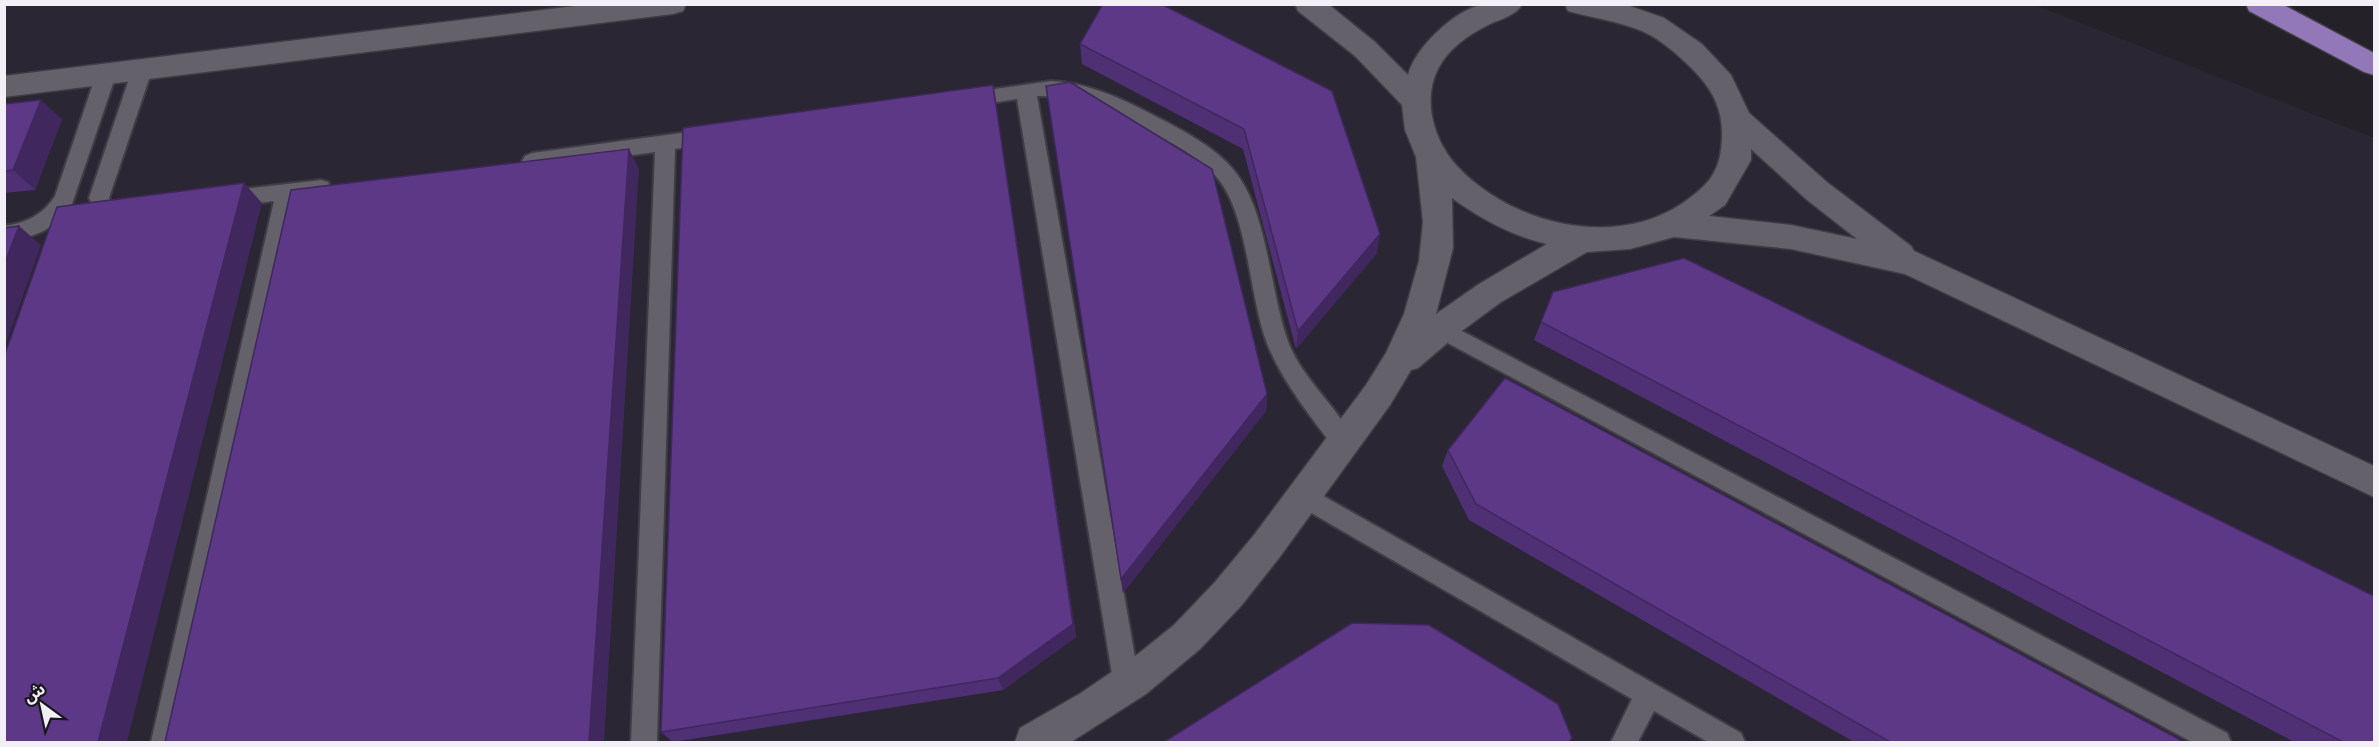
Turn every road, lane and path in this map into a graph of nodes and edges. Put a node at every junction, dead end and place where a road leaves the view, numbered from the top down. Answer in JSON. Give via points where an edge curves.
{"nodes":[{"id":1,"x":673,"y":4,"type":"edge"},
{"id":2,"x":1308,"y":4,"type":"edge"},
{"id":3,"x":1509,"y":4,"type":"edge"},
{"id":4,"x":1578,"y":4,"type":"edge"},
{"id":5,"x":2259,"y":4,"type":"edge"},
{"id":6,"x":2374,"y":65,"type":"edge"},
{"id":7,"x":142,"y":70,"type":"junction"},
{"id":8,"x":106,"y":75,"type":"junction"},
{"id":9,"x":4,"y":87,"type":"edge"},
{"id":10,"x":1026,"y":91,"type":"junction"},
{"id":11,"x":1416,"y":102,"type":"junction"},
{"id":12,"x":944,"y":103,"type":"edge"},
{"id":13,"x":1737,"y":119,"type":"junction"},
{"id":14,"x":735,"y":134,"type":"edge"},
{"id":15,"x":665,"y":144,"type":"junction"},
{"id":16,"x":1431,"y":157,"type":"junction"},
{"id":17,"x":511,"y":164,"type":"edge"},
{"id":18,"x":345,"y":185,"type":"edge"},
{"id":19,"x":286,"y":192,"type":"junction"},
{"id":20,"x":203,"y":202,"type":"edge"},
{"id":21,"x":145,"y":209,"type":"edge"},
{"id":22,"x":1674,"y":225,"type":"junction"},
{"id":23,"x":4,"y":234,"type":"edge"},
{"id":24,"x":1582,"y":240,"type":"junction"},
{"id":25,"x":1911,"y":263,"type":"junction"},
{"id":26,"x":1439,"y":328,"type":"junction"},
{"id":27,"x":1398,"y":365,"type":"junction"},
{"id":28,"x":1342,"y":442,"type":"junction"},
{"id":29,"x":2374,"y":482,"type":"edge"},
{"id":30,"x":1304,"y":496,"type":"junction"},
{"id":31,"x":1127,"y":686,"type":"junction"},
{"id":32,"x":1649,"y":693,"type":"junction"},
{"id":33,"x":164,"y":742,"type":"edge"},
{"id":34,"x":644,"y":742,"type":"edge"},
{"id":35,"x":1034,"y":742,"type":"edge"},
{"id":36,"x":1624,"y":742,"type":"edge"},
{"id":37,"x":1732,"y":742,"type":"edge"},
{"id":38,"x":2218,"y":742,"type":"edge"}],
"edges":[{"from":1,"to":7,"type":"street"},
{"from":2,"to":11,"type":"street","via":[[1384,65]]},
{"from":3,"to":11,"type":"street","via":[[1444,40],[1424,68]]},
{"from":4,"to":13,"type":"street","via":[[1608,9],[1654,25],[1692,51],[1721,82]]},
{"from":5,"to":6,"type":"highway"},
{"from":7,"to":8,"type":"street"},
{"from":7,"to":21,"type":"lane","via":[[99,198],[104,208]]},
{"from":8,"to":9,"type":"street"},
{"from":8,"to":23,"type":"lane","via":[[58,210],[27,231]]},
{"from":10,"to":12,"type":"lane"},
{"from":10,"to":28,"type":"lane","via":[[1070,90],[1104,99],[1197,151],[1226,174],[1242,206],[1278,342],[1289,366]]},
{"from":10,"to":31,"type":"lane"},
{"from":11,"to":16,"type":"street","via":[[1420,130]]},
{"from":13,"to":22,"type":"street","via":[[1736,160],[1714,197]]},
{"from":13,"to":25,"type":"street","via":[[1817,190]]},
{"from":14,"to":15,"type":"lane"},
{"from":15,"to":17,"type":"lane"},
{"from":15,"to":34,"type":"lane"},
{"from":16,"to":24,"type":"street","via":[[1458,187],[1493,212],[1535,229]]},
{"from":16,"to":27,"type":"street","via":[[1439,207],[1436,260]]},
{"from":18,"to":19,"type":"lane"},
{"from":19,"to":20,"type":"lane"},
{"from":19,"to":33,"type":"lane"},
{"from":22,"to":24,"type":"street","via":[[1630,237]]},
{"from":22,"to":25,"type":"street","via":[[1791,237]]},
{"from":24,"to":26,"type":"street","via":[[1485,294]]},
{"from":25,"to":29,"type":"street"},
{"from":26,"to":27,"type":"street"},
{"from":26,"to":38,"type":"lane"},
{"from":27,"to":28,"type":"street"},
{"from":28,"to":30,"type":"street"},
{"from":30,"to":31,"type":"street","via":[[1236,583],[1188,636]]},
{"from":30,"to":32,"type":"lane"},
{"from":31,"to":35,"type":"street"},
{"from":32,"to":36,"type":"lane"},
{"from":32,"to":37,"type":"lane"}]}
